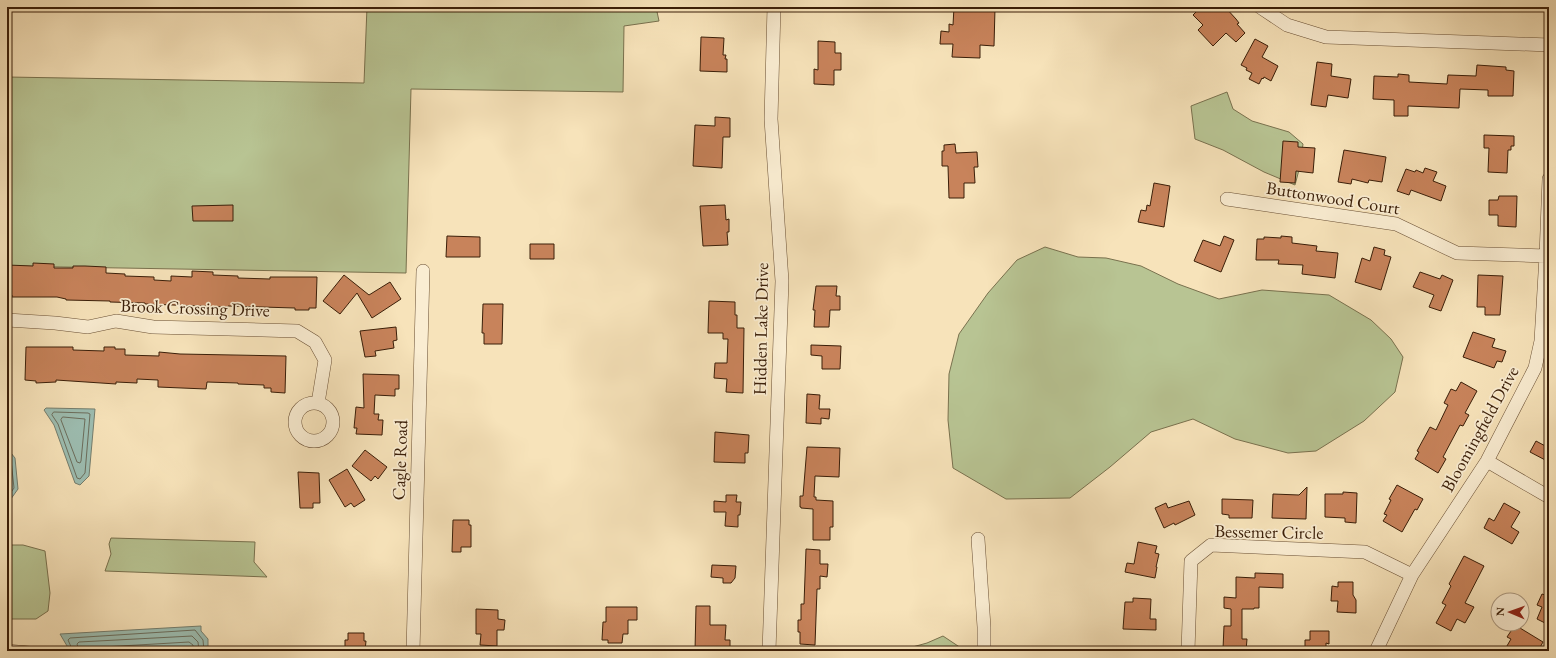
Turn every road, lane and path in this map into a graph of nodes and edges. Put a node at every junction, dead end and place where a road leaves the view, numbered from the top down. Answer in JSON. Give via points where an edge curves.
{"nodes":[{"id":1,"x":774,"y":7,"type":"edge"},
{"id":2,"x":1260,"y":7,"type":"edge"},
{"id":3,"x":1549,"y":45,"type":"edge"},
{"id":4,"x":1549,"y":179,"type":"edge"},
{"id":5,"x":1227,"y":199,"type":"dead end"},
{"id":6,"x":1546,"y":256,"type":"junction"},
{"id":7,"x":423,"y":270,"type":"dead end"},
{"id":8,"x":7,"y":320,"type":"edge"},
{"id":9,"x":318,"y":403,"type":"dead end"},
{"id":10,"x":1487,"y":460,"type":"junction"},
{"id":11,"x":1549,"y":497,"type":"edge"},
{"id":12,"x":978,"y":539,"type":"dead end"},
{"id":13,"x":1412,"y":575,"type":"junction"},
{"id":14,"x":7,"y":648,"type":"edge"},
{"id":15,"x":41,"y":651,"type":"edge"},
{"id":16,"x":413,"y":651,"type":"edge"},
{"id":17,"x":769,"y":651,"type":"edge"},
{"id":18,"x":984,"y":651,"type":"edge"},
{"id":19,"x":1188,"y":651,"type":"edge"},
{"id":20,"x":1376,"y":651,"type":"edge"}],
"edges":[{"from":1,"to":17,"type":"street","name":"Hidden Lake Drive","via":[[770,119],[782,281]]},
{"from":2,"to":3,"type":"street","via":[[1287,25],[1326,37]]},
{"from":4,"to":6,"type":"street","name":"Bloomingfield Drive"},
{"from":5,"to":6,"type":"street","name":"Buttonwood Court","via":[[1396,224],[1457,254]]},
{"from":6,"to":10,"type":"street","name":"Bloomingfield Drive","via":[[1541,341],[1535,368]]},
{"from":7,"to":16,"type":"street","name":"Cagle Road"},
{"from":8,"to":9,"type":"street","name":"Brook Crossing Drive","via":[[88,327],[116,321],[153,327],[297,331],[315,342],[325,360]]},
{"from":10,"to":11,"type":"street"},
{"from":10,"to":13,"type":"street","name":"Bloomingfield Drive"},
{"from":12,"to":18,"type":"street"},
{"from":13,"to":19,"type":"street","name":"Bessemer Circle","via":[[1365,552],[1211,545],[1190,561]]},
{"from":13,"to":20,"type":"street","name":"Bloomingfield Drive"},
{"from":14,"to":15,"type":"lane"}]}
